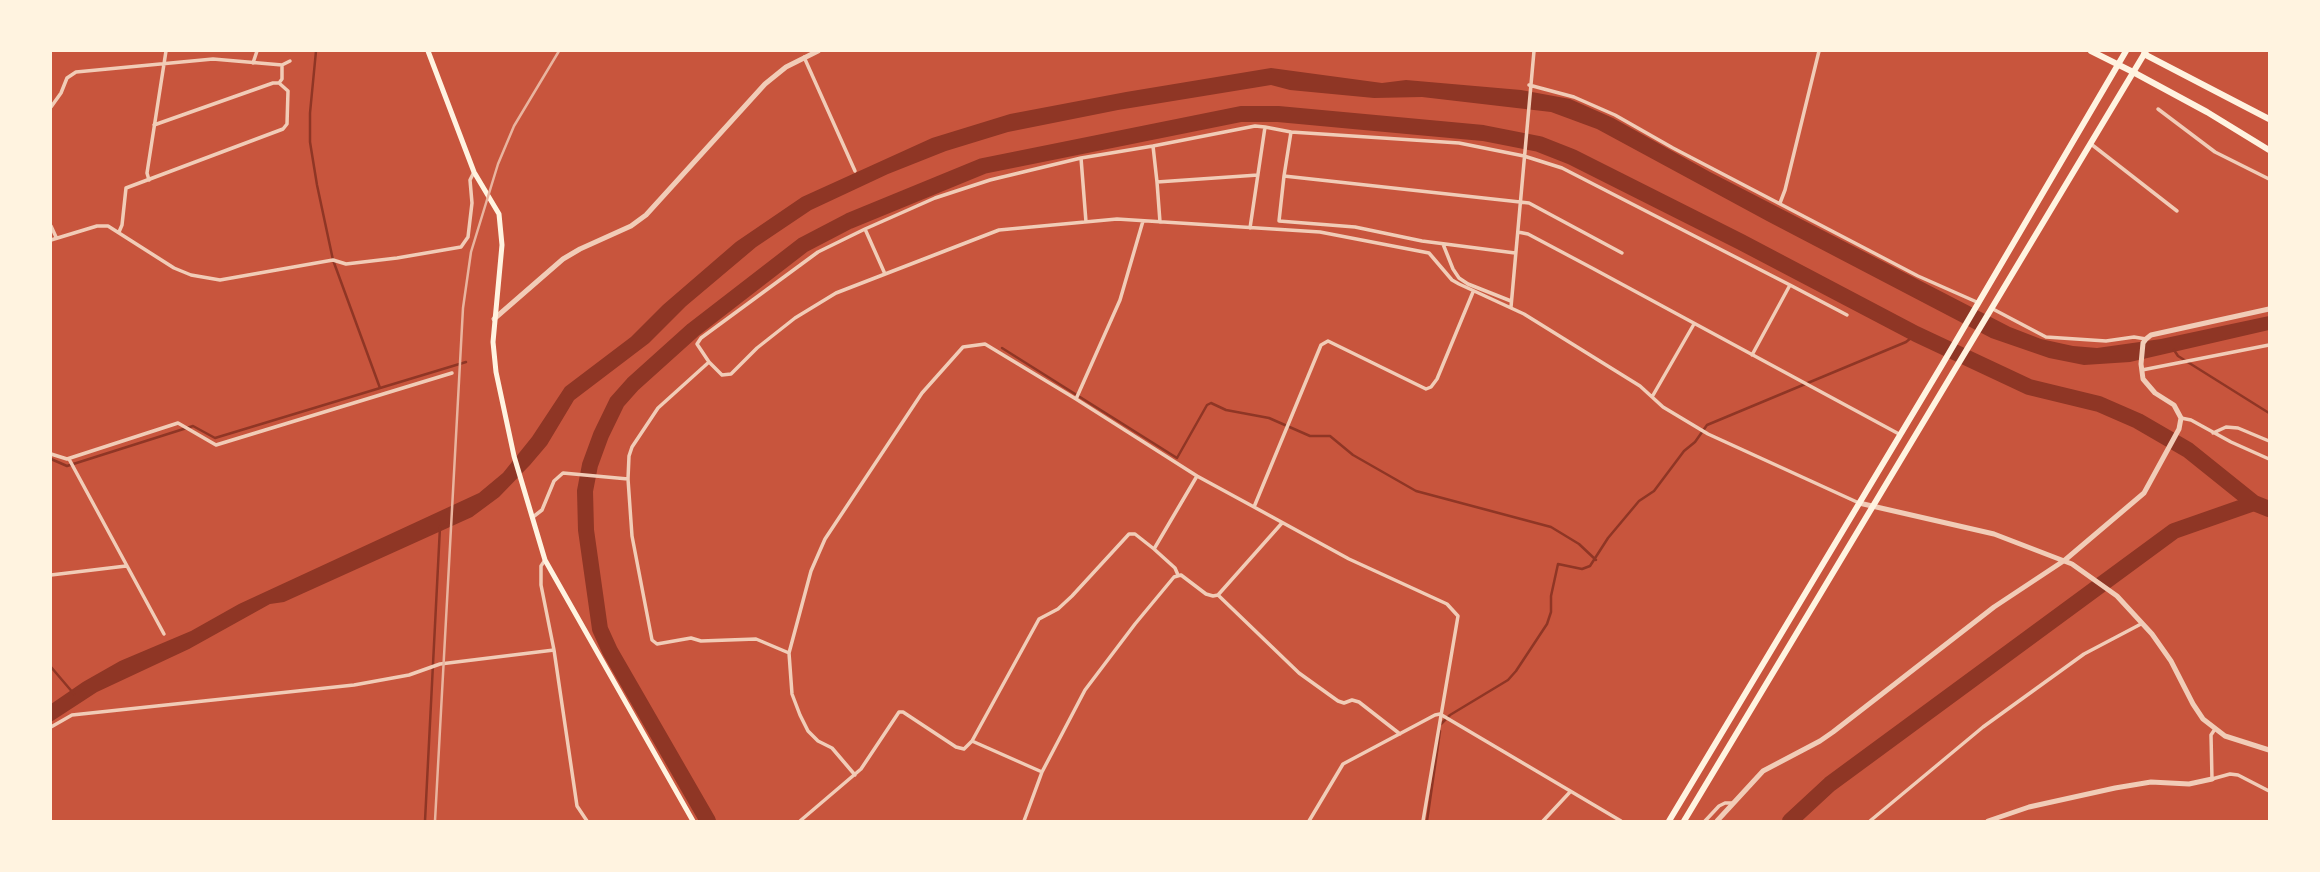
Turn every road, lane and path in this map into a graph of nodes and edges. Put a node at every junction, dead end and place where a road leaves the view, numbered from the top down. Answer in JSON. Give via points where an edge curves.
{"nodes":[{"id":1,"x":166,"y":51,"type":"edge"},
{"id":2,"x":257,"y":51,"type":"edge"},
{"id":3,"x":428,"y":51,"type":"edge"},
{"id":4,"x":818,"y":51,"type":"edge"},
{"id":5,"x":1534,"y":51,"type":"edge"},
{"id":6,"x":1819,"y":51,"type":"edge"},
{"id":7,"x":2091,"y":51,"type":"edge"},
{"id":8,"x":2126,"y":51,"type":"edge"},
{"id":9,"x":2142,"y":52,"type":"edge"},
{"id":10,"x":804,"y":57,"type":"junction"},
{"id":11,"x":290,"y":61,"type":"dead end"},
{"id":12,"x":163,"y":63,"type":"junction"},
{"id":13,"x":253,"y":63,"type":"junction"},
{"id":14,"x":282,"y":65,"type":"junction"},
{"id":15,"x":2118,"y":65,"type":"junction"},
{"id":16,"x":2133,"y":72,"type":"junction"},
{"id":17,"x":279,"y":83,"type":"junction"},
{"id":18,"x":1529,"y":87,"type":"junction"},
{"id":19,"x":51,"y":107,"type":"edge"},
{"id":20,"x":2158,"y":108,"type":"dead end"},
{"id":21,"x":2269,"y":118,"type":"edge"},
{"id":22,"x":154,"y":125,"type":"junction"},
{"id":23,"x":1265,"y":127,"type":"junction"},
{"id":24,"x":1291,"y":132,"type":"junction"},
{"id":25,"x":2090,"y":143,"type":"junction"},
{"id":26,"x":1153,"y":146,"type":"junction"},
{"id":27,"x":2269,"y":150,"type":"edge"},
{"id":28,"x":1524,"y":153,"type":"junction"},
{"id":29,"x":1081,"y":158,"type":"junction"},
{"id":30,"x":855,"y":171,"type":"dead end"},
{"id":31,"x":474,"y":172,"type":"junction"},
{"id":32,"x":1258,"y":175,"type":"junction"},
{"id":33,"x":1284,"y":176,"type":"junction"},
{"id":34,"x":149,"y":180,"type":"junction"},
{"id":35,"x":2269,"y":180,"type":"edge"},
{"id":36,"x":1157,"y":182,"type":"junction"},
{"id":37,"x":1519,"y":202,"type":"junction"},
{"id":38,"x":1780,"y":203,"type":"junction"},
{"id":39,"x":2177,"y":211,"type":"dead end"},
{"id":40,"x":1143,"y":221,"type":"junction"},
{"id":41,"x":1086,"y":222,"type":"junction"},
{"id":42,"x":1160,"y":222,"type":"junction"},
{"id":43,"x":51,"y":226,"type":"edge"},
{"id":44,"x":1250,"y":228,"type":"junction"},
{"id":45,"x":865,"y":229,"type":"junction"},
{"id":46,"x":119,"y":232,"type":"junction"},
{"id":47,"x":1518,"y":232,"type":"junction"},
{"id":48,"x":56,"y":237,"type":"junction"},
{"id":49,"x":51,"y":240,"type":"edge"},
{"id":50,"x":1443,"y":244,"type":"junction"},
{"id":51,"x":1516,"y":253,"type":"junction"},
{"id":52,"x":1622,"y":253,"type":"dead end"},
{"id":53,"x":885,"y":274,"type":"junction"},
{"id":54,"x":1790,"y":285,"type":"junction"},
{"id":55,"x":1473,"y":292,"type":"junction"},
{"id":56,"x":1511,"y":301,"type":"junction"},
{"id":57,"x":1978,"y":304,"type":"junction"},
{"id":58,"x":1511,"y":307,"type":"junction"},
{"id":59,"x":2269,"y":309,"type":"edge"},
{"id":60,"x":1989,"y":311,"type":"junction"},
{"id":61,"x":1847,"y":315,"type":"dead end"},
{"id":62,"x":494,"y":318,"type":"junction"},
{"id":63,"x":1693,"y":324,"type":"junction"},
{"id":64,"x":2144,"y":341,"type":"junction"},
{"id":65,"x":2269,"y":345,"type":"edge"},
{"id":66,"x":1752,"y":355,"type":"junction"},
{"id":67,"x":709,"y":362,"type":"junction"},
{"id":68,"x":2141,"y":367,"type":"junction"},
{"id":69,"x":452,"y":373,"type":"dead end"},
{"id":70,"x":1653,"y":397,"type":"junction"},
{"id":71,"x":1076,"y":398,"type":"junction"},
{"id":72,"x":2181,"y":418,"type":"junction"},
{"id":73,"x":2213,"y":433,"type":"junction"},
{"id":74,"x":1900,"y":435,"type":"junction"},
{"id":75,"x":2269,"y":441,"type":"edge"},
{"id":76,"x":51,"y":454,"type":"edge"},
{"id":77,"x":2269,"y":459,"type":"edge"},
{"id":78,"x":70,"y":460,"type":"junction"},
{"id":79,"x":1198,"y":476,"type":"junction"},
{"id":80,"x":628,"y":479,"type":"junction"},
{"id":81,"x":1859,"y":503,"type":"junction"},
{"id":82,"x":1254,"y":507,"type":"junction"},
{"id":83,"x":1872,"y":507,"type":"junction"},
{"id":84,"x":531,"y":518,"type":"junction"},
{"id":85,"x":1282,"y":523,"type":"junction"},
{"id":86,"x":1154,"y":550,"type":"junction"},
{"id":87,"x":545,"y":559,"type":"junction"},
{"id":88,"x":2065,"y":560,"type":"junction"},
{"id":89,"x":126,"y":566,"type":"junction"},
{"id":90,"x":51,"y":575,"type":"edge"},
{"id":91,"x":1178,"y":575,"type":"junction"},
{"id":92,"x":1217,"y":594,"type":"junction"},
{"id":93,"x":2143,"y":623,"type":"junction"},
{"id":94,"x":164,"y":634,"type":"dead end"},
{"id":95,"x":554,"y":650,"type":"junction"},
{"id":96,"x":789,"y":653,"type":"junction"},
{"id":97,"x":1440,"y":714,"type":"junction"},
{"id":98,"x":51,"y":727,"type":"edge"},
{"id":99,"x":2215,"y":729,"type":"junction"},
{"id":100,"x":1400,"y":734,"type":"junction"},
{"id":101,"x":972,"y":741,"type":"junction"},
{"id":102,"x":2269,"y":750,"type":"edge"},
{"id":103,"x":1042,"y":772,"type":"junction"},
{"id":104,"x":855,"y":775,"type":"junction"},
{"id":105,"x":2212,"y":779,"type":"junction"},
{"id":106,"x":1570,"y":791,"type":"junction"},
{"id":107,"x":2269,"y":792,"type":"edge"},
{"id":108,"x":1733,"y":803,"type":"junction"},
{"id":109,"x":587,"y":821,"type":"edge"},
{"id":110,"x":693,"y":821,"type":"edge"},
{"id":111,"x":800,"y":821,"type":"edge"},
{"id":112,"x":1024,"y":821,"type":"edge"},
{"id":113,"x":1309,"y":821,"type":"edge"},
{"id":114,"x":1423,"y":821,"type":"edge"},
{"id":115,"x":1543,"y":821,"type":"edge"},
{"id":116,"x":1621,"y":821,"type":"edge"},
{"id":117,"x":1669,"y":821,"type":"edge"},
{"id":118,"x":1684,"y":821,"type":"edge"},
{"id":119,"x":1705,"y":821,"type":"edge"},
{"id":120,"x":1717,"y":821,"type":"edge"},
{"id":121,"x":1870,"y":821,"type":"edge"},
{"id":122,"x":1991,"y":821,"type":"edge"}],
"edges":[{"from":1,"to":12,"type":"street"},
{"from":2,"to":13,"type":"street"},
{"from":3,"to":31,"type":"main road"},
{"from":4,"to":10,"type":"street"},
{"from":5,"to":18,"type":"street"},
{"from":6,"to":38,"type":"street"},
{"from":7,"to":15,"type":"main road"},
{"from":8,"to":15,"type":"main road"},
{"from":9,"to":16,"type":"main road"},
{"from":9,"to":21,"type":"main road"},
{"from":10,"to":30,"type":"street"},
{"from":10,"to":62,"type":"street","via":[[765,84],[646,215],[563,259]]},
{"from":11,"to":14,"type":"street"},
{"from":12,"to":13,"type":"street","via":[[213,59]]},
{"from":12,"to":19,"type":"street","via":[[76,72],[67,78]]},
{"from":12,"to":22,"type":"street"},
{"from":13,"to":14,"type":"street"},
{"from":14,"to":17,"type":"street"},
{"from":15,"to":16,"type":"main road"},
{"from":15,"to":57,"type":"main road"},
{"from":16,"to":25,"type":"main road"},
{"from":16,"to":27,"type":"main road"},
{"from":17,"to":22,"type":"street"},
{"from":17,"to":34,"type":"street","via":[[288,90],[283,129]]},
{"from":18,"to":28,"type":"street"},
{"from":18,"to":38,"type":"street","via":[[1594,105]]},
{"from":20,"to":35,"type":"street","via":[[2215,152]]},
{"from":22,"to":34,"type":"street"},
{"from":23,"to":24,"type":"street"},
{"from":23,"to":26,"type":"street"},
{"from":23,"to":32,"type":"street"},
{"from":24,"to":28,"type":"street","via":[[1459,143]]},
{"from":24,"to":33,"type":"street"},
{"from":25,"to":39,"type":"street"},
{"from":25,"to":60,"type":"main road"},
{"from":26,"to":29,"type":"street"},
{"from":26,"to":36,"type":"street"},
{"from":28,"to":37,"type":"street"},
{"from":28,"to":54,"type":"street","via":[[1593,182]]},
{"from":29,"to":41,"type":"street"},
{"from":29,"to":45,"type":"street","via":[[935,198]]},
{"from":31,"to":46,"type":"street","via":[[467,237],[461,247],[346,264],[334,260],[220,280],[174,268]]},
{"from":31,"to":62,"type":"main road","via":[[494,203],[502,230]]},
{"from":32,"to":36,"type":"street"},
{"from":32,"to":44,"type":"street"},
{"from":33,"to":37,"type":"street"},
{"from":33,"to":50,"type":"street","via":[[1279,220],[1355,227]]},
{"from":34,"to":46,"type":"street","via":[[126,188]]},
{"from":36,"to":42,"type":"street"},
{"from":37,"to":47,"type":"street"},
{"from":37,"to":52,"type":"street","via":[[1529,203]]},
{"from":38,"to":57,"type":"street"},
{"from":40,"to":41,"type":"street"},
{"from":40,"to":42,"type":"street"},
{"from":40,"to":71,"type":"street","via":[[1120,300]]},
{"from":41,"to":53,"type":"street","via":[[999,230]]},
{"from":42,"to":44,"type":"street"},
{"from":43,"to":48,"type":"street"},
{"from":44,"to":55,"type":"street","via":[[1320,232],[1421,251],[1436,259],[1452,280]]},
{"from":45,"to":53,"type":"street"},
{"from":45,"to":67,"type":"street","via":[[818,252],[701,338],[696,344]]},
{"from":46,"to":48,"type":"street","via":[[97,226]]},
{"from":47,"to":51,"type":"street"},
{"from":47,"to":63,"type":"street"},
{"from":48,"to":49,"type":"street"},
{"from":50,"to":51,"type":"street"},
{"from":50,"to":56,"type":"street","via":[[1459,278]]},
{"from":51,"to":56,"type":"street"},
{"from":53,"to":67,"type":"street","via":[[836,293],[795,318],[731,374],[722,374]]},
{"from":54,"to":61,"type":"street"},
{"from":54,"to":66,"type":"street"},
{"from":55,"to":58,"type":"street"},
{"from":55,"to":82,"type":"street","via":[[1437,379],[1426,389],[1328,341],[1321,345]]},
{"from":56,"to":58,"type":"street"},
{"from":57,"to":74,"type":"main road"},
{"from":58,"to":70,"type":"street"},
{"from":59,"to":64,"type":"street","via":[[2151,335]]},
{"from":60,"to":64,"type":"street","via":[[2046,337],[2096,341],[2134,337]]},
{"from":60,"to":83,"type":"main road"},
{"from":62,"to":84,"type":"main road","via":[[496,372]]},
{"from":63,"to":66,"type":"street"},
{"from":63,"to":70,"type":"street"},
{"from":64,"to":68,"type":"street"},
{"from":65,"to":68,"type":"street"},
{"from":66,"to":74,"type":"street"},
{"from":67,"to":80,"type":"street","via":[[647,422],[629,456]]},
{"from":68,"to":72,"type":"street","via":[[2146,384],[2174,405]]},
{"from":69,"to":78,"type":"street","via":[[216,445],[178,424]]},
{"from":70,"to":81,"type":"street","via":[[1708,434]]},
{"from":71,"to":79,"type":"street"},
{"from":71,"to":96,"type":"street","via":[[985,344],[963,347],[922,393],[825,539],[811,571]]},
{"from":72,"to":73,"type":"street"},
{"from":72,"to":88,"type":"street","via":[[2167,453],[2139,498]]},
{"from":73,"to":75,"type":"street","via":[[2238,428]]},
{"from":73,"to":77,"type":"street"},
{"from":74,"to":81,"type":"main road"},
{"from":76,"to":78,"type":"street"},
{"from":78,"to":89,"type":"street"},
{"from":79,"to":82,"type":"street"},
{"from":79,"to":86,"type":"street"},
{"from":80,"to":84,"type":"street","via":[[558,475],[542,510]]},
{"from":80,"to":96,"type":"street","via":[[632,536],[652,640],[657,644],[691,638],[701,642],[756,639]]},
{"from":81,"to":83,"type":"street"},
{"from":81,"to":117,"type":"main road"},
{"from":82,"to":85,"type":"street"},
{"from":83,"to":88,"type":"street","via":[[1994,534]]},
{"from":83,"to":118,"type":"main road"},
{"from":84,"to":87,"type":"main road"},
{"from":85,"to":92,"type":"street"},
{"from":85,"to":97,"type":"street","via":[[1454,609],[1458,623]]},
{"from":86,"to":91,"type":"street"},
{"from":86,"to":101,"type":"street","via":[[1129,534],[1072,596],[1039,619]]},
{"from":87,"to":95,"type":"street","via":[[541,585]]},
{"from":87,"to":110,"type":"main road"},
{"from":88,"to":93,"type":"street","via":[[2117,596]]},
{"from":88,"to":108,"type":"street","via":[[1994,607],[1820,741],[1763,771]]},
{"from":89,"to":90,"type":"street"},
{"from":89,"to":94,"type":"street"},
{"from":91,"to":92,"type":"street","via":[[1206,594]]},
{"from":91,"to":103,"type":"street","via":[[1085,691]]},
{"from":92,"to":100,"type":"street","via":[[1299,673],[1338,701],[1359,702]]},
{"from":93,"to":99,"type":"street","via":[[2171,661],[2193,704]]},
{"from":93,"to":121,"type":"street","via":[[2084,654],[1983,727]]},
{"from":95,"to":98,"type":"street","via":[[450,663],[354,685],[72,715]]},
{"from":95,"to":109,"type":"street","via":[[577,806]]},
{"from":96,"to":104,"type":"street","via":[[792,694],[808,732],[832,748]]},
{"from":97,"to":100,"type":"street"},
{"from":97,"to":106,"type":"street"},
{"from":97,"to":114,"type":"street"},
{"from":99,"to":102,"type":"street","via":[[2240,743]]},
{"from":99,"to":105,"type":"street","via":[[2211,735]]},
{"from":100,"to":113,"type":"street","via":[[1343,764]]},
{"from":101,"to":103,"type":"street"},
{"from":101,"to":104,"type":"street","via":[[964,749],[956,747],[899,712]]},
{"from":103,"to":112,"type":"street"},
{"from":104,"to":111,"type":"street"},
{"from":105,"to":107,"type":"street","via":[[2238,775]]},
{"from":105,"to":122,"type":"street","via":[[2115,788],[2029,807]]},
{"from":106,"to":115,"type":"street"},
{"from":106,"to":116,"type":"street"},
{"from":108,"to":119,"type":"street","via":[[1719,806]]},
{"from":108,"to":120,"type":"street"}]}
